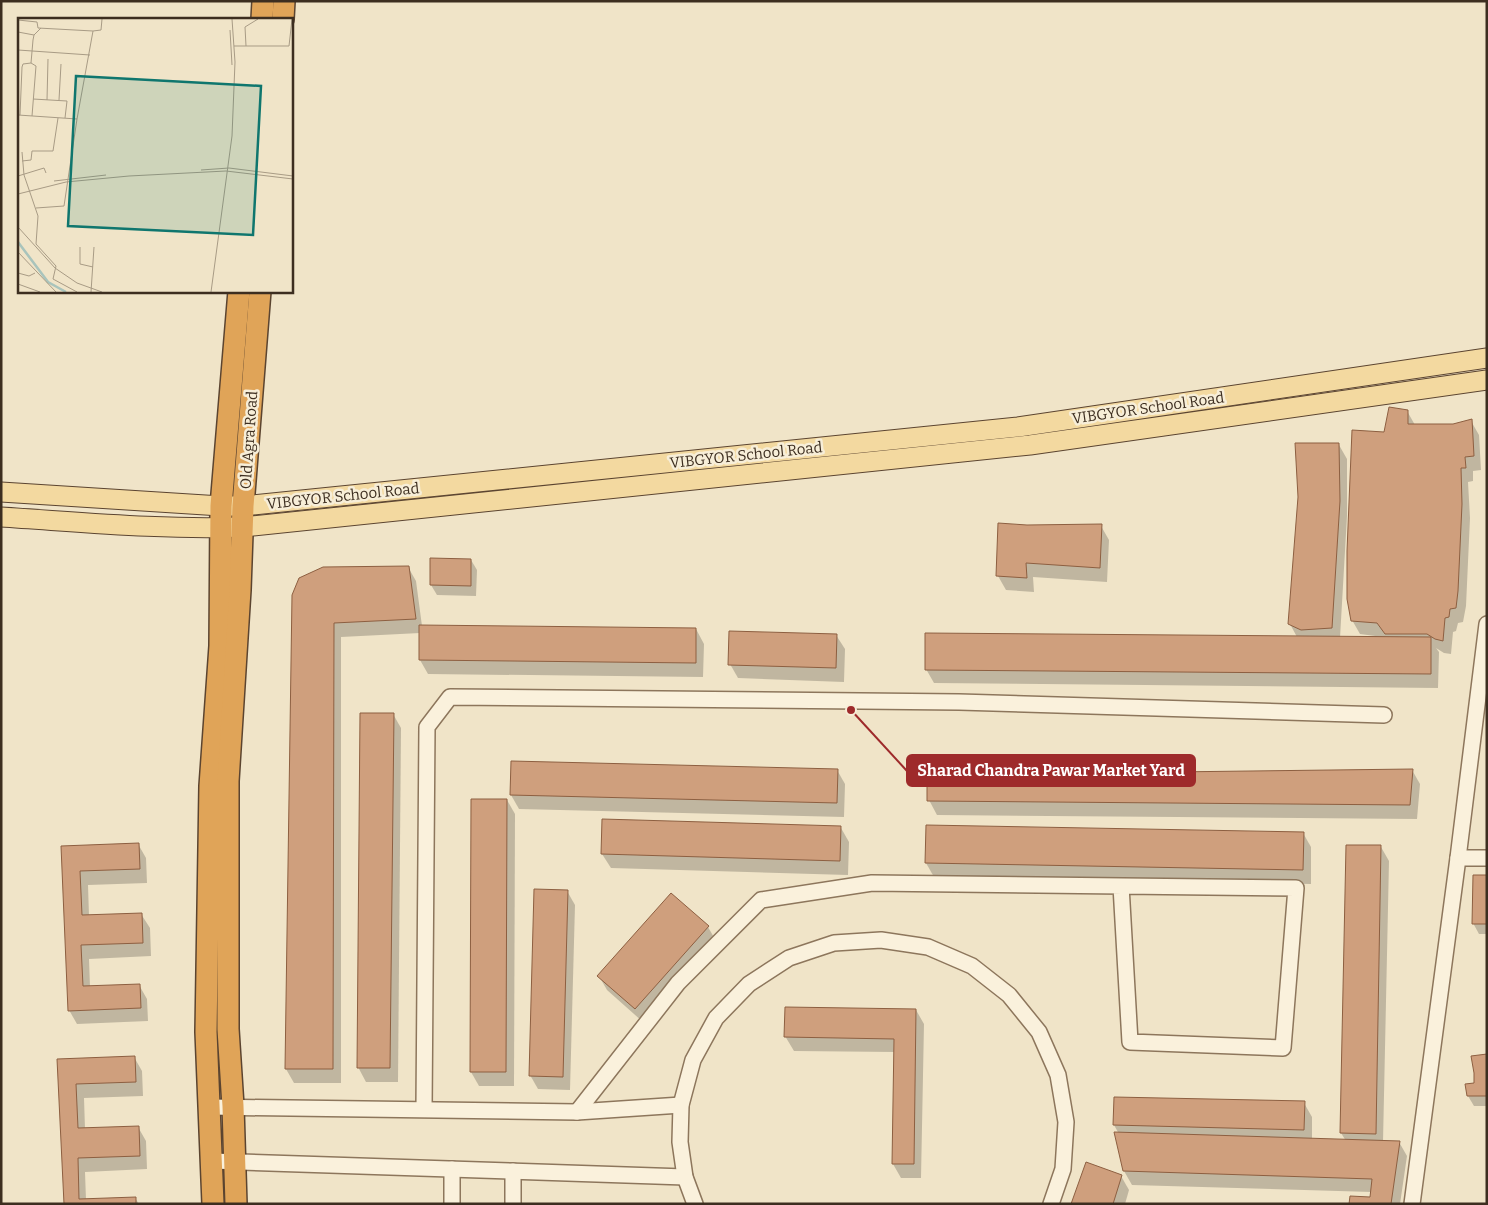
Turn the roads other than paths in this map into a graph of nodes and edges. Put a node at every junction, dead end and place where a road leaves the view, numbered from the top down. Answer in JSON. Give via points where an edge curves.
{"nodes":[{"id":1,"x":263,"y":1,"type":"edge"},
{"id":2,"x":284,"y":1,"type":"edge"},
{"id":3,"x":262,"y":18,"type":"edge"},
{"id":4,"x":283,"y":18,"type":"edge"},
{"id":5,"x":239,"y":292,"type":"edge"},
{"id":6,"x":260,"y":292,"type":"edge"},
{"id":7,"x":1487,"y":358,"type":"edge"},
{"id":8,"x":1487,"y":380,"type":"edge"},
{"id":9,"x":912,"y":438,"type":"junction"},
{"id":10,"x":914,"y":458,"type":"junction"},
{"id":11,"x":1,"y":492,"type":"edge"},
{"id":12,"x":221,"y":506,"type":"junction"},
{"id":13,"x":244,"y":506,"type":"junction"},
{"id":14,"x":1,"y":517,"type":"edge"},
{"id":15,"x":243,"y":527,"type":"junction"},
{"id":16,"x":221,"y":528,"type":"junction"},
{"id":17,"x":1487,"y":624,"type":"edge"},
{"id":18,"x":1384,"y":715,"type":"dead end"},
{"id":19,"x":1458,"y":858,"type":"junction"},
{"id":20,"x":1487,"y":858,"type":"edge"},
{"id":21,"x":1121,"y":886,"type":"junction"},
{"id":22,"x":233,"y":1106,"type":"junction"},
{"id":23,"x":681,"y":1106,"type":"junction"},
{"id":24,"x":209,"y":1107,"type":"junction"},
{"id":25,"x":424,"y":1109,"type":"junction"},
{"id":26,"x":577,"y":1112,"type":"junction"},
{"id":27,"x":212,"y":1161,"type":"junction"},
{"id":28,"x":234,"y":1161,"type":"junction"},
{"id":29,"x":452,"y":1169,"type":"junction"},
{"id":30,"x":513,"y":1171,"type":"junction"},
{"id":31,"x":685,"y":1177,"type":"junction"},
{"id":32,"x":213,"y":1204,"type":"edge"},
{"id":33,"x":236,"y":1204,"type":"edge"},
{"id":34,"x":452,"y":1204,"type":"edge"},
{"id":35,"x":513,"y":1204,"type":"edge"},
{"id":36,"x":695,"y":1204,"type":"edge"},
{"id":37,"x":1051,"y":1204,"type":"edge"},
{"id":38,"x":1412,"y":1204,"type":"edge"}],
"edges":[{"from":1,"to":3,"type":"highway"},
{"from":2,"to":4,"type":"highway"},
{"from":5,"to":12,"type":"highway"},
{"from":6,"to":13,"type":"highway","name":"Old Agra Road"},
{"from":7,"to":9,"type":"main road","name":"VIBGYOR School Road","via":[[1018,428]]},
{"from":8,"to":10,"type":"main road","name":"VIBGYOR School Road","via":[[1030,445]]},
{"from":9,"to":10,"type":"main road"},
{"from":9,"to":13,"type":"main road","name":"VIBGYOR School Road"},
{"from":10,"to":15,"type":"main road","name":"VIBGYOR School Road"},
{"from":11,"to":12,"type":"main road","name":"VIBGYOR School Road"},
{"from":12,"to":13,"type":"main road","name":"VIBGYOR School Road"},
{"from":12,"to":16,"type":"highway"},
{"from":13,"to":15,"type":"highway","name":"Old Agra Road"},
{"from":14,"to":16,"type":"main road","name":"VIBGYOR School Road"},
{"from":15,"to":16,"type":"main road","name":"VIBGYOR School Road"},
{"from":15,"to":22,"type":"highway","name":"Old Agra Road","via":[[228,781],[228,1029]]},
{"from":16,"to":24,"type":"highway","via":[[220,646],[210,786],[206,1032]]},
{"from":17,"to":19,"type":"street"},
{"from":18,"to":25,"type":"street","via":[[959,702],[450,697],[427,727]]},
{"from":19,"to":20,"type":"street"},
{"from":19,"to":38,"type":"street"},
{"from":21,"to":21,"type":"street","via":[[1296,888],[1283,1048],[1130,1042]]},
{"from":21,"to":26,"type":"street","via":[[872,883],[760,900],[678,982]]},
{"from":22,"to":24,"type":"street"},
{"from":22,"to":25,"type":"street"},
{"from":22,"to":28,"type":"highway","name":"Old Agra Road"},
{"from":23,"to":26,"type":"street"},
{"from":23,"to":31,"type":"street","via":[[680,1142]]},
{"from":23,"to":37,"type":"street","via":[[693,1060],[716,1018],[749,984],[789,958],[834,943],[881,940],[928,947],[972,966],[1002,989],[1038,1032],[1058,1075],[1066,1122],[1063,1169]]},
{"from":24,"to":27,"type":"highway"},
{"from":25,"to":26,"type":"street"},
{"from":27,"to":28,"type":"street"},
{"from":27,"to":32,"type":"highway"},
{"from":28,"to":29,"type":"street"},
{"from":28,"to":33,"type":"highway","name":"Old Agra Road"},
{"from":29,"to":30,"type":"street"},
{"from":29,"to":34,"type":"street"},
{"from":30,"to":31,"type":"street"},
{"from":30,"to":35,"type":"street"},
{"from":31,"to":36,"type":"street"}]}
